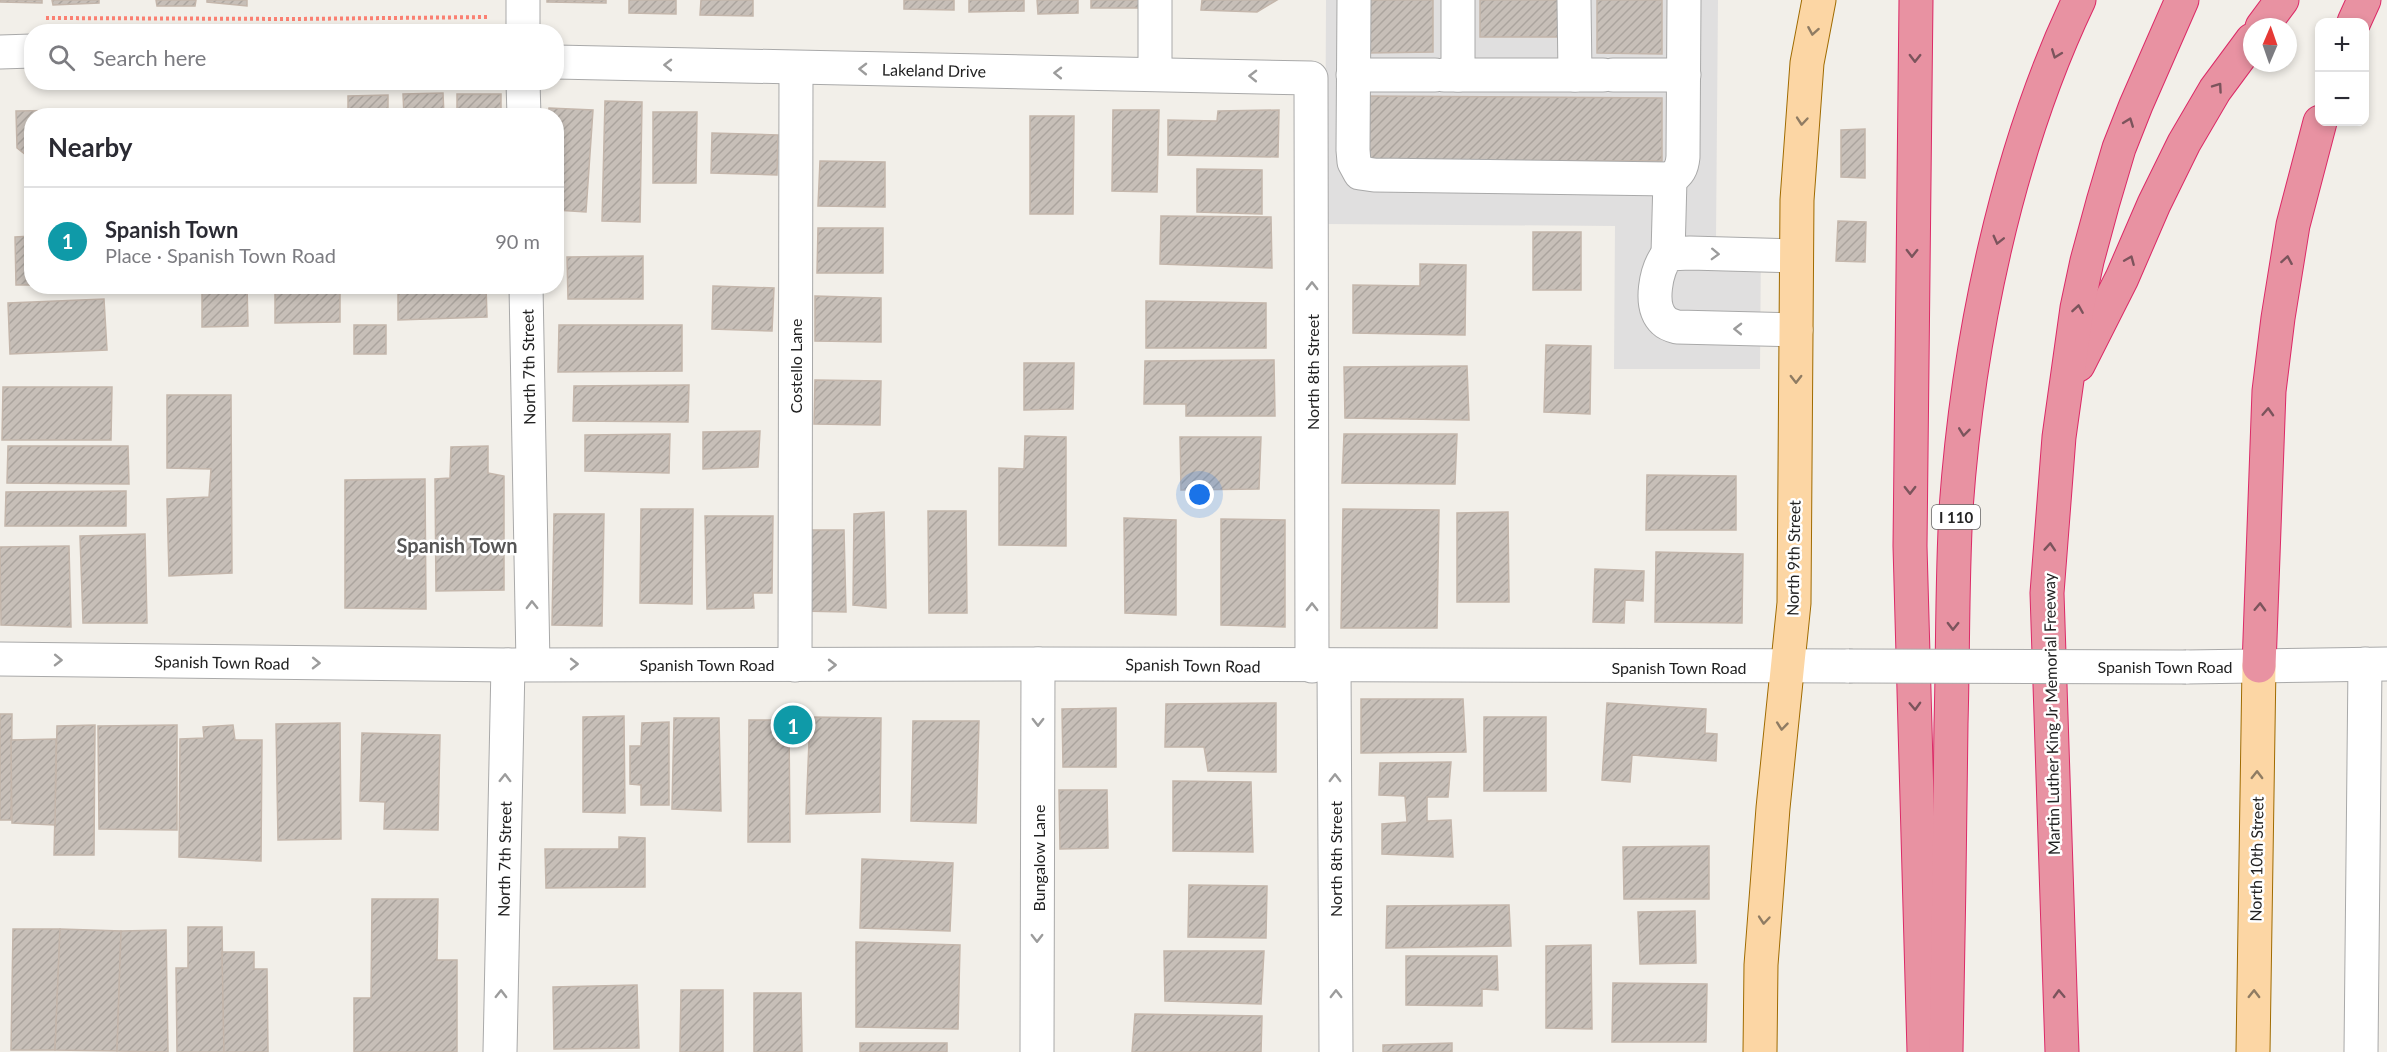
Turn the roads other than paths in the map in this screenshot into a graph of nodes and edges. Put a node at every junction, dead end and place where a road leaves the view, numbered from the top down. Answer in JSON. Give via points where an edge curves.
{"nodes":[{"id":1,"x":523,"y":0,"type":"edge"},
{"id":2,"x":1155,"y":0,"type":"edge"},
{"id":3,"x":1354,"y":0,"type":"edge"},
{"id":4,"x":1458,"y":0,"type":"edge"},
{"id":5,"x":1574,"y":0,"type":"edge"},
{"id":6,"x":1683,"y":0,"type":"edge"},
{"id":7,"x":1819,"y":0,"type":"edge"},
{"id":8,"x":1916,"y":0,"type":"edge"},
{"id":9,"x":2079,"y":0,"type":"edge"},
{"id":10,"x":2181,"y":0,"type":"edge"},
{"id":11,"x":2282,"y":0,"type":"edge"},
{"id":12,"x":2364,"y":0,"type":"edge"},
{"id":13,"x":2269,"y":18,"type":"edge"},
{"id":14,"x":2356,"y":18,"type":"edge"},
{"id":15,"x":509,"y":24,"type":"edge"},
{"id":16,"x":24,"y":51,"type":"edge"},
{"id":17,"x":0,"y":52,"type":"edge"},
{"id":18,"x":2243,"y":52,"type":"edge"},
{"id":19,"x":564,"y":62,"type":"edge"},
{"id":20,"x":796,"y":68,"type":"junction"},
{"id":21,"x":1155,"y":74,"type":"junction"},
{"id":22,"x":1353,"y":75,"type":"junction"},
{"id":23,"x":1446,"y":75,"type":"junction"},
{"id":24,"x":1597,"y":75,"type":"junction"},
{"id":25,"x":1684,"y":75,"type":"junction"},
{"id":26,"x":1311,"y":78,"type":"joint"},
{"id":27,"x":523,"y":90,"type":"edge"},
{"id":28,"x":524,"y":108,"type":"edge"},
{"id":29,"x":2319,"y":126,"type":"edge"},
{"id":30,"x":1670,"y":179,"type":"junction"},
{"id":31,"x":1668,"y":254,"type":"junction"},
{"id":32,"x":1795,"y":256,"type":"junction"},
{"id":33,"x":526,"y":294,"type":"edge"},
{"id":34,"x":1796,"y":330,"type":"junction"},
{"id":35,"x":2067,"y":388,"type":"junction"},
{"id":36,"x":0,"y":659,"type":"edge"},
{"id":37,"x":1038,"y":664,"type":"junction"},
{"id":38,"x":2376,"y":664,"type":"edge"},
{"id":39,"x":520,"y":665,"type":"junction"},
{"id":40,"x":795,"y":665,"type":"junction"},
{"id":41,"x":1323,"y":666,"type":"junction"},
{"id":42,"x":2259,"y":666,"type":"junction"},
{"id":43,"x":1787,"y":668,"type":"junction"},
{"id":44,"x":2376,"y":771,"type":"edge"},
{"id":45,"x":2375,"y":883,"type":"edge"},
{"id":46,"x":2374,"y":993,"type":"edge"},
{"id":47,"x":500,"y":1052,"type":"edge"},
{"id":48,"x":1037,"y":1052,"type":"edge"},
{"id":49,"x":1336,"y":1052,"type":"edge"},
{"id":50,"x":1760,"y":1052,"type":"edge"},
{"id":51,"x":1924,"y":1052,"type":"edge"},
{"id":52,"x":1946,"y":1052,"type":"edge"},
{"id":53,"x":2062,"y":1052,"type":"edge"},
{"id":54,"x":2253,"y":1052,"type":"edge"},
{"id":55,"x":2361,"y":1052,"type":"edge"}],
"edges":[{"from":1,"to":15,"type":"street"},
{"from":2,"to":21,"type":"street"},
{"from":3,"to":22,"type":"street"},
{"from":4,"to":23,"type":"street"},
{"from":5,"to":24,"type":"street"},
{"from":6,"to":25,"type":"street"},
{"from":7,"to":32,"type":"main road","name":"North 9th Street","one_way":true,"via":[[1807,63]]},
{"from":8,"to":51,"type":"highway","one_way":true,"via":[[1910,546]]},
{"from":9,"to":52,"type":"highway","number":"I 110","one_way":true,"via":[[2040,96],[2002,221],[1978,330],[1965,420],[1953,563]]},
{"from":35,"to":10,"type":"highway","name":"Martin Luther King Jr Memorial Freeway","one_way":true,"via":[[2077,308],[2103,202],[2119,148]]},
{"from":11,"to":13,"type":"highway"},
{"from":12,"to":14,"type":"highway"},
{"from":16,"to":17,"type":"street"},
{"from":35,"to":18,"type":"highway","one_way":true,"via":[[2184,143]]},
{"from":20,"to":19,"type":"street","name":"Lakeland Drive","one_way":true},
{"from":21,"to":20,"type":"street","name":"Lakeland Drive","one_way":true},
{"from":20,"to":40,"type":"street","name":"Costello Lane"},
{"from":26,"to":21,"type":"street","name":"Lakeland Drive","one_way":true},
{"from":22,"to":23,"type":"street"},
{"from":22,"to":30,"type":"street","via":[[1354,162],[1360,173]]},
{"from":23,"to":24,"type":"street"},
{"from":24,"to":25,"type":"street"},
{"from":25,"to":30,"type":"street","via":[[1682,167]]},
{"from":41,"to":26,"type":"street","name":"North 8th Street","one_way":true},
{"from":27,"to":28,"type":"street"},
{"from":42,"to":29,"type":"highway","one_way":true,"via":[[2269,392],[2293,225]]},
{"from":30,"to":31,"type":"street"},
{"from":31,"to":32,"type":"street","one_way":true},
{"from":34,"to":31,"type":"street","one_way":true,"via":[[1677,327],[1664,322],[1657,310],[1656,279]]},
{"from":32,"to":34,"type":"main road","name":"North 9th Street"},
{"from":39,"to":33,"type":"street","name":"North 7th Street","one_way":true},
{"from":34,"to":43,"type":"main road","name":"North 9th Street","one_way":true,"via":[[1794,603]]},
{"from":53,"to":35,"type":"highway","name":"Martin Luther King Jr Memorial Freeway","one_way":true,"via":[[2047,593],[2059,437]]},
{"from":36,"to":39,"type":"street","name":"Spanish Town Road","one_way":true},
{"from":40,"to":37,"type":"street","name":"Spanish Town Road","one_way":true},
{"from":37,"to":41,"type":"street","name":"Spanish Town Road"},
{"from":37,"to":48,"type":"street","name":"Bungalow Lane","one_way":true},
{"from":38,"to":42,"type":"street","name":"Spanish Town Road"},
{"from":38,"to":44,"type":"street"},
{"from":39,"to":40,"type":"street","name":"Spanish Town Road","one_way":true},
{"from":47,"to":39,"type":"street","name":"North 7th Street","one_way":true},
{"from":41,"to":43,"type":"street","name":"Spanish Town Road"},
{"from":49,"to":41,"type":"street","name":"North 8th Street","one_way":true},
{"from":42,"to":43,"type":"street","name":"Spanish Town Road","bridge":true},
{"from":54,"to":42,"type":"main road","name":"North 10th Street","one_way":true},
{"from":43,"to":50,"type":"main road","name":"North 9th Street","one_way":true,"via":[[1761,965]]},
{"from":44,"to":45,"type":"street"},
{"from":45,"to":46,"type":"street"},
{"from":46,"to":55,"type":"street"}]}
